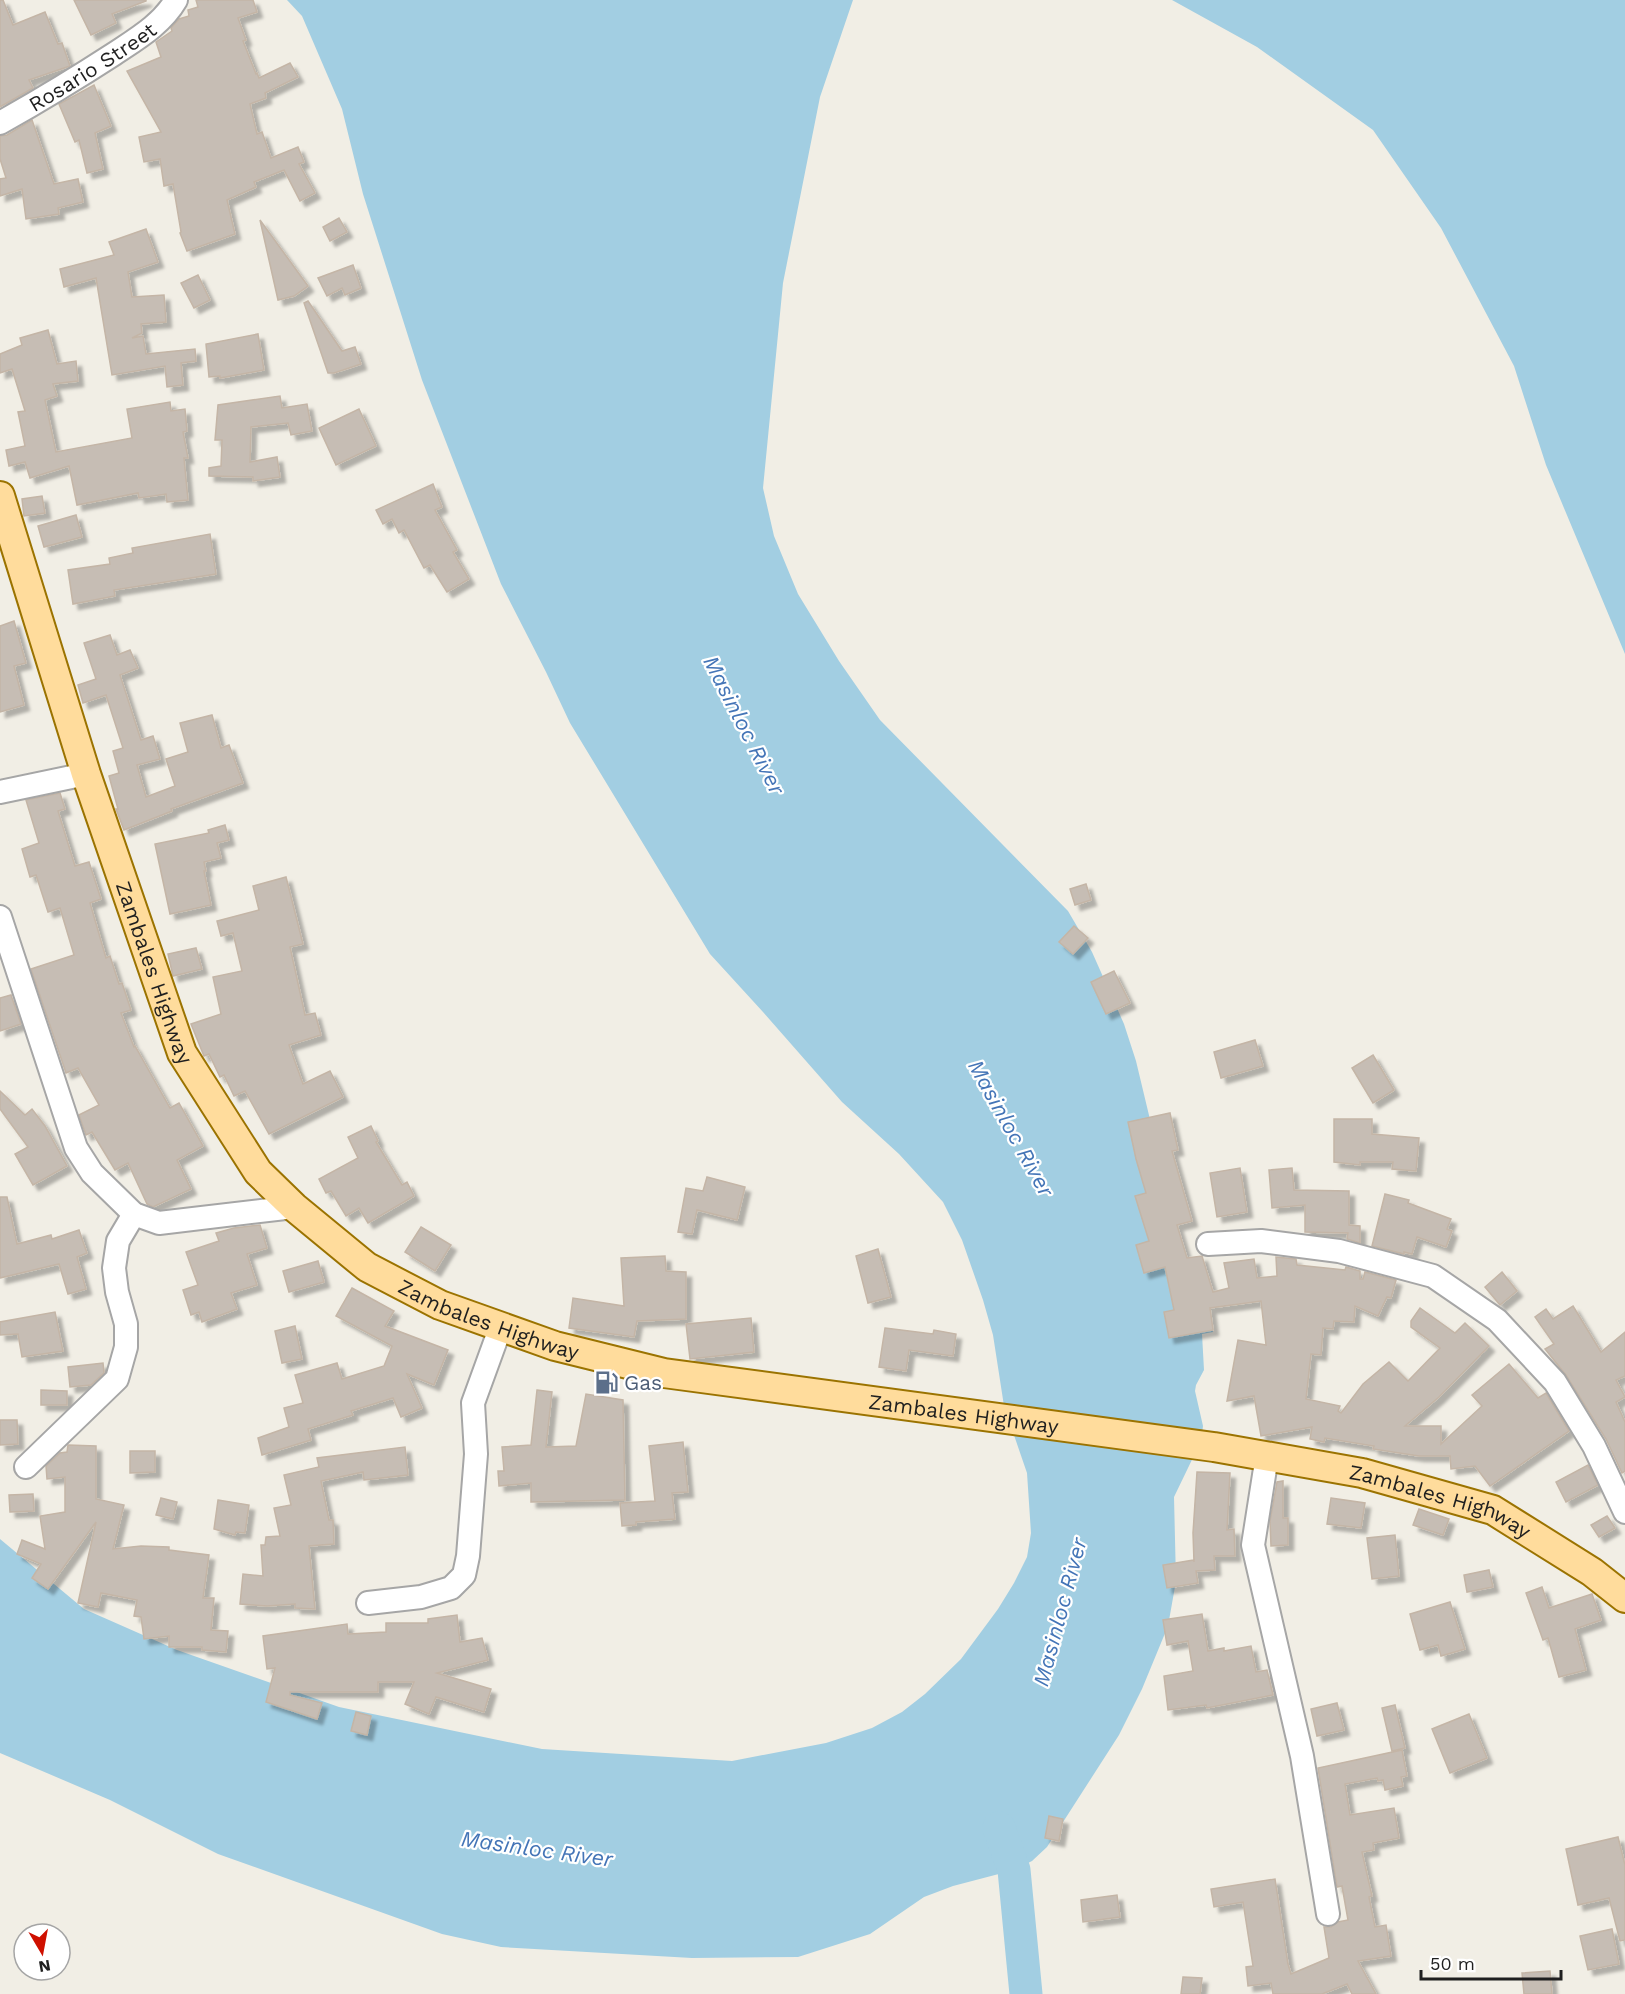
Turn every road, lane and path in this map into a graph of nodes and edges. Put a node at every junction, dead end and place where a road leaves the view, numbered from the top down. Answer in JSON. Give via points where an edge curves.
{"nodes":[{"id":1,"x":176,"y":0,"type":"edge"},
{"id":2,"x":0,"y":123,"type":"edge"},
{"id":3,"x":0,"y":496,"type":"edge"},
{"id":4,"x":86,"y":774,"type":"junction"},
{"id":5,"x":0,"y":792,"type":"edge"},
{"id":6,"x":0,"y":917,"type":"edge"},
{"id":7,"x":294,"y":1207,"type":"junction"},
{"id":8,"x":134,"y":1214,"type":"junction"},
{"id":9,"x":1208,"y":1244,"type":"dead end"},
{"id":10,"x":501,"y":1326,"type":"junction"},
{"id":11,"x":1266,"y":1456,"type":"junction"},
{"id":12,"x":26,"y":1467,"type":"dead end"},
{"id":13,"x":1625,"y":1512,"type":"edge"},
{"id":14,"x":1625,"y":1598,"type":"edge"},
{"id":15,"x":368,"y":1603,"type":"dead end"},
{"id":16,"x":1328,"y":1914,"type":"dead end"}],
"edges":[{"from":1,"to":2,"type":"street","name":"Rosario Street","via":[[154,27]]},
{"from":3,"to":4,"type":"main road","name":"Zambales Highway"},
{"from":4,"to":5,"type":"street"},
{"from":4,"to":7,"type":"main road","name":"Zambales Highway","via":[[182,1053],[258,1172]]},
{"from":6,"to":8,"type":"street","via":[[76,1148],[92,1173]]},
{"from":7,"to":8,"type":"street","via":[[159,1222]]},
{"from":7,"to":10,"type":"main road","name":"Zambales Highway","via":[[367,1267],[440,1305]]},
{"from":8,"to":12,"type":"street","via":[[118,1241],[114,1268],[126,1324],[126,1347],[117,1379]]},
{"from":9,"to":13,"type":"street","via":[[1262,1241],[1339,1251],[1434,1276],[1497,1320],[1556,1382],[1594,1446]]},
{"from":10,"to":11,"type":"main road","name":"Zambales Highway","via":[[555,1346],[664,1373]]},
{"from":10,"to":15,"type":"street","via":[[473,1402],[476,1454],[464,1575],[451,1588],[421,1598]]},
{"from":11,"to":14,"type":"main road","name":"Zambales Highway","via":[[1362,1473],[1493,1510],[1592,1572]]},
{"from":11,"to":16,"type":"street","via":[[1253,1545],[1302,1756]]}]}
